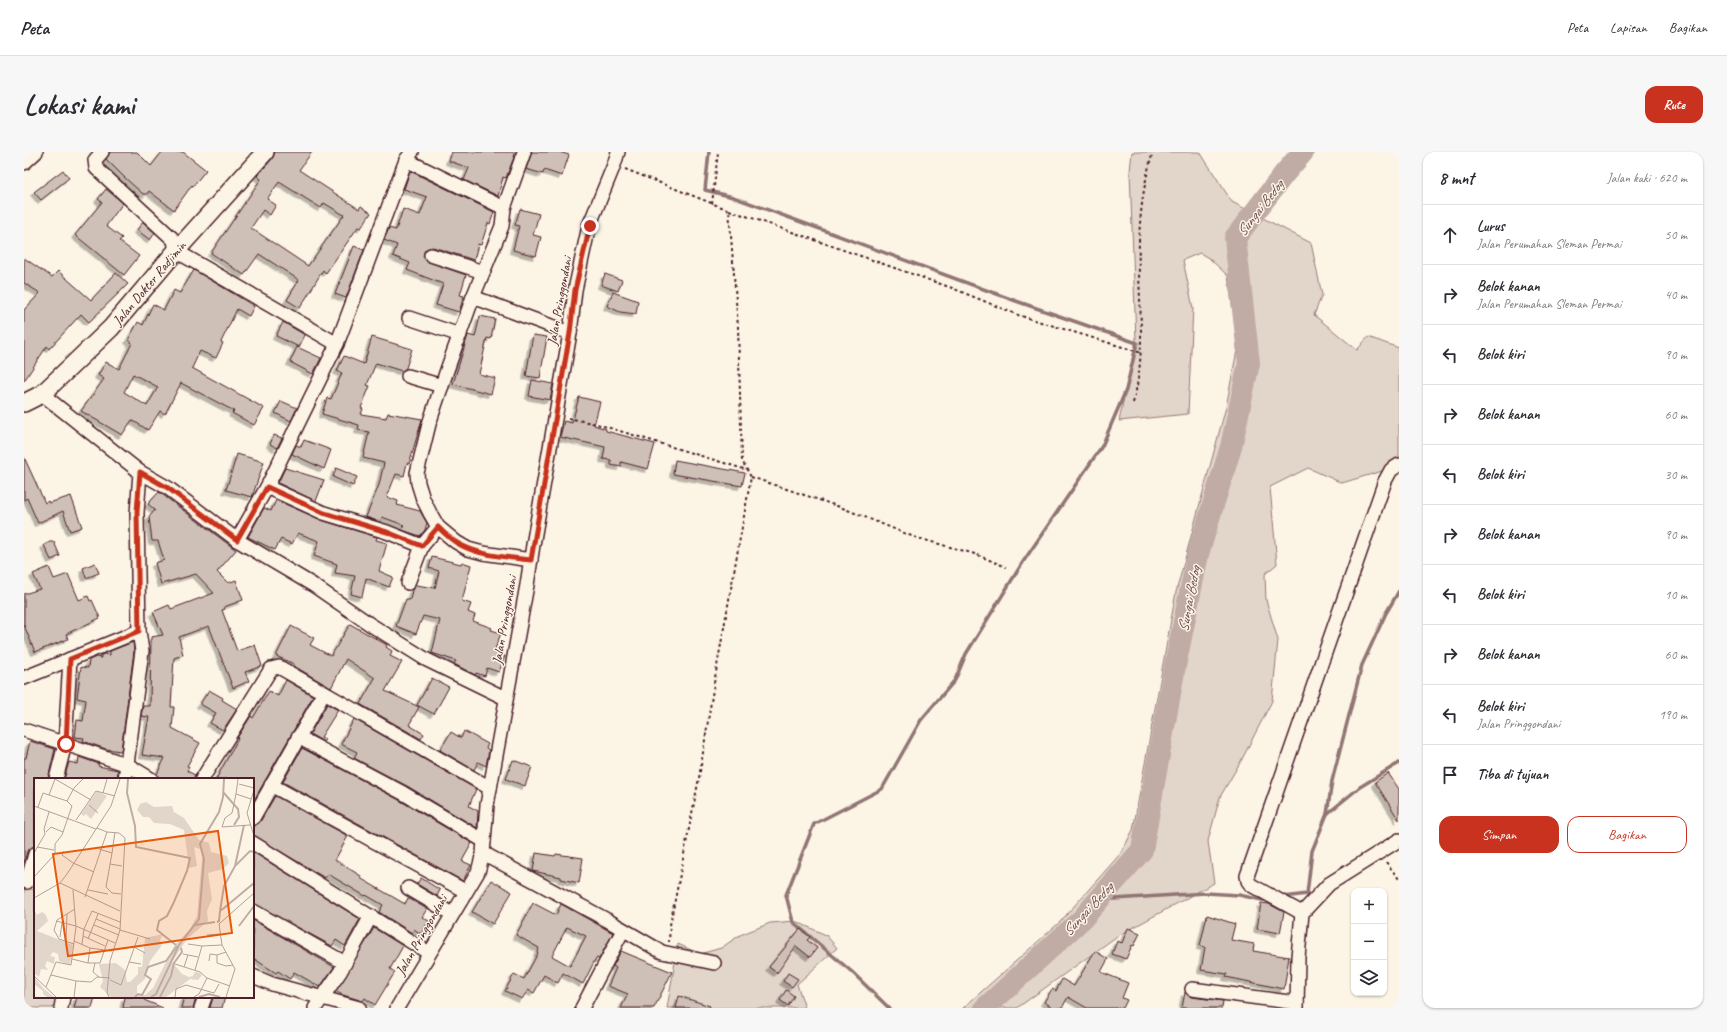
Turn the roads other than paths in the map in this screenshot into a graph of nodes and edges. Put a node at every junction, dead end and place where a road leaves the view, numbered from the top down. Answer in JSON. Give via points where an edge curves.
{"nodes":[{"id":1,"x":36,"y":152,"type":"edge"},
{"id":2,"x":102,"y":152,"type":"edge"},
{"id":3,"x":265,"y":152,"type":"edge"},
{"id":4,"x":524,"y":152,"type":"edge"},
{"id":5,"x":618,"y":152,"type":"edge"},
{"id":6,"x":409,"y":156,"type":"edge"},
{"id":7,"x":24,"y":163,"type":"edge"},
{"id":8,"x":504,"y":208,"type":"junction"},
{"id":9,"x":176,"y":251,"type":"junction"},
{"id":10,"x":431,"y":255,"type":"dead end"},
{"id":11,"x":483,"y":272,"type":"junction"},
{"id":12,"x":473,"y":297,"type":"junction"},
{"id":13,"x":409,"y":318,"type":"dead end"},
{"id":14,"x":570,"y":333,"type":"junction"},
{"id":15,"x":460,"y":335,"type":"junction"},
{"id":16,"x":337,"y":344,"type":"junction"},
{"id":17,"x":408,"y":376,"type":"dead end"},
{"id":18,"x":442,"y":386,"type":"junction"},
{"id":19,"x":42,"y":394,"type":"junction"},
{"id":20,"x":24,"y":403,"type":"edge"},
{"id":21,"x":1399,"y":465,"type":"edge"},
{"id":22,"x":140,"y":472,"type":"junction"},
{"id":23,"x":267,"y":487,"type":"junction"},
{"id":24,"x":438,"y":527,"type":"junction"},
{"id":25,"x":237,"y":540,"type":"junction"},
{"id":26,"x":422,"y":546,"type":"junction"},
{"id":27,"x":531,"y":560,"type":"junction"},
{"id":28,"x":408,"y":583,"type":"dead end"},
{"id":29,"x":139,"y":631,"type":"junction"},
{"id":30,"x":70,"y":659,"type":"junction"},
{"id":31,"x":24,"y":678,"type":"edge"},
{"id":32,"x":324,"y":693,"type":"junction"},
{"id":33,"x":505,"y":698,"type":"junction"},
{"id":34,"x":24,"y":730,"type":"edge"},
{"id":35,"x":298,"y":737,"type":"junction"},
{"id":36,"x":66,"y":744,"type":"junction"},
{"id":37,"x":128,"y":765,"type":"junction"},
{"id":38,"x":56,"y":778,"type":"edge"},
{"id":39,"x":126,"y":778,"type":"edge"},
{"id":40,"x":149,"y":778,"type":"edge"},
{"id":41,"x":203,"y":778,"type":"edge"},
{"id":42,"x":271,"y":785,"type":"junction"},
{"id":43,"x":490,"y":788,"type":"junction"},
{"id":44,"x":254,"y":816,"type":"edge"},
{"id":45,"x":1399,"y":840,"type":"edge"},
{"id":46,"x":254,"y":844,"type":"edge"},
{"id":47,"x":484,"y":847,"type":"junction"},
{"id":48,"x":34,"y":859,"type":"edge"},
{"id":49,"x":29,"y":883,"type":"edge"},
{"id":50,"x":408,"y":888,"type":"dead end"},
{"id":51,"x":465,"y":891,"type":"junction"},
{"id":52,"x":254,"y":912,"type":"edge"},
{"id":53,"x":1302,"y":913,"type":"junction"},
{"id":54,"x":452,"y":914,"type":"junction"},
{"id":55,"x":371,"y":916,"type":"junction"},
{"id":56,"x":623,"y":930,"type":"junction"},
{"id":57,"x":428,"y":953,"type":"junction"},
{"id":58,"x":345,"y":963,"type":"junction"},
{"id":59,"x":714,"y":963,"type":"dead end"},
{"id":60,"x":254,"y":976,"type":"edge"},
{"id":61,"x":1192,"y":990,"type":"dead end"},
{"id":62,"x":63,"y":998,"type":"edge"},
{"id":63,"x":205,"y":998,"type":"edge"},
{"id":64,"x":318,"y":1003,"type":"edge"},
{"id":65,"x":1297,"y":1005,"type":"edge"},
{"id":66,"x":61,"y":1008,"type":"edge"},
{"id":67,"x":201,"y":1008,"type":"edge"},
{"id":68,"x":359,"y":1008,"type":"edge"},
{"id":69,"x":397,"y":1008,"type":"edge"},
{"id":70,"x":582,"y":1008,"type":"edge"}],
"edges":[{"from":1,"to":7,"type":"street"},
{"from":2,"to":9,"type":"street","via":[[95,160],[96,168],[174,240]]},
{"from":3,"to":9,"type":"main road","name":"Jalan Dokter Radjimin"},
{"from":4,"to":8,"type":"street"},
{"from":5,"to":14,"type":"street","name":"Jalan Pringgondani","via":[[590,226],[575,290]]},
{"from":6,"to":8,"type":"street"},
{"from":6,"to":16,"type":"street"},
{"from":8,"to":11,"type":"street","via":[[502,226]]},
{"from":9,"to":16,"type":"street"},
{"from":9,"to":19,"type":"main road","name":"Jalan Dokter Radjimin","via":[[111,328]]},
{"from":10,"to":11,"type":"street"},
{"from":11,"to":12,"type":"street"},
{"from":12,"to":14,"type":"street"},
{"from":12,"to":15,"type":"street"},
{"from":13,"to":15,"type":"street"},
{"from":14,"to":27,"type":"street","name":"Jalan Pringgondani"},
{"from":15,"to":18,"type":"street"},
{"from":16,"to":23,"type":"street"},
{"from":17,"to":18,"type":"street"},
{"from":18,"to":24,"type":"street","via":[[417,473],[423,499]]},
{"from":19,"to":20,"type":"main road","name":"Jalan Dokter Radjimin"},
{"from":19,"to":22,"type":"street"},
{"from":21,"to":53,"type":"street","via":[[1392,470],[1386,481],[1247,876],[1252,885]]},
{"from":22,"to":25,"type":"street","via":[[168,488]]},
{"from":22,"to":29,"type":"street","via":[[137,512]]},
{"from":23,"to":25,"type":"street"},
{"from":23,"to":26,"type":"street","via":[[324,513],[387,532]]},
{"from":24,"to":26,"type":"street"},
{"from":24,"to":27,"type":"street","via":[[468,549]]},
{"from":25,"to":33,"type":"street","via":[[313,585],[427,660]]},
{"from":26,"to":28,"type":"street"},
{"from":27,"to":33,"type":"street","name":"Jalan Pringgondani"},
{"from":29,"to":30,"type":"street"},
{"from":29,"to":37,"type":"street","via":[[142,651]]},
{"from":30,"to":31,"type":"street"},
{"from":30,"to":36,"type":"street"},
{"from":32,"to":35,"type":"street"},
{"from":32,"to":41,"type":"street","via":[[279,667],[271,669]]},
{"from":32,"to":43,"type":"street"},
{"from":33,"to":43,"type":"street","name":"Jalan Pringgondani"},
{"from":34,"to":36,"type":"street"},
{"from":35,"to":42,"type":"street"},
{"from":35,"to":47,"type":"street","via":[[403,793]]},
{"from":36,"to":37,"type":"street"},
{"from":36,"to":38,"type":"street"},
{"from":37,"to":39,"type":"street"},
{"from":37,"to":40,"type":"street"},
{"from":42,"to":44,"type":"street"},
{"from":42,"to":51,"type":"street"},
{"from":43,"to":47,"type":"street","name":"Jalan Pringgondani"},
{"from":45,"to":53,"type":"street","via":[[1329,884]]},
{"from":46,"to":55,"type":"street"},
{"from":47,"to":51,"type":"street","name":"Jalan Pringgondani","via":[[478,872]]},
{"from":47,"to":56,"type":"street"},
{"from":48,"to":49,"type":"street"},
{"from":50,"to":54,"type":"street"},
{"from":51,"to":54,"type":"street","name":"Jalan Pringgondani"},
{"from":52,"to":58,"type":"street"},
{"from":53,"to":65,"type":"street"},
{"from":54,"to":57,"type":"street","name":"Jalan Pringgondani"},
{"from":55,"to":57,"type":"street"},
{"from":55,"to":58,"type":"street"},
{"from":56,"to":59,"type":"street","via":[[662,952]]},
{"from":56,"to":70,"type":"street"},
{"from":57,"to":69,"type":"street","name":"Jalan Pringgondani"},
{"from":58,"to":64,"type":"street"},
{"from":60,"to":64,"type":"street"},
{"from":61,"to":65,"type":"street"},
{"from":62,"to":66,"type":"street"},
{"from":63,"to":67,"type":"street"},
{"from":64,"to":68,"type":"street"}]}
